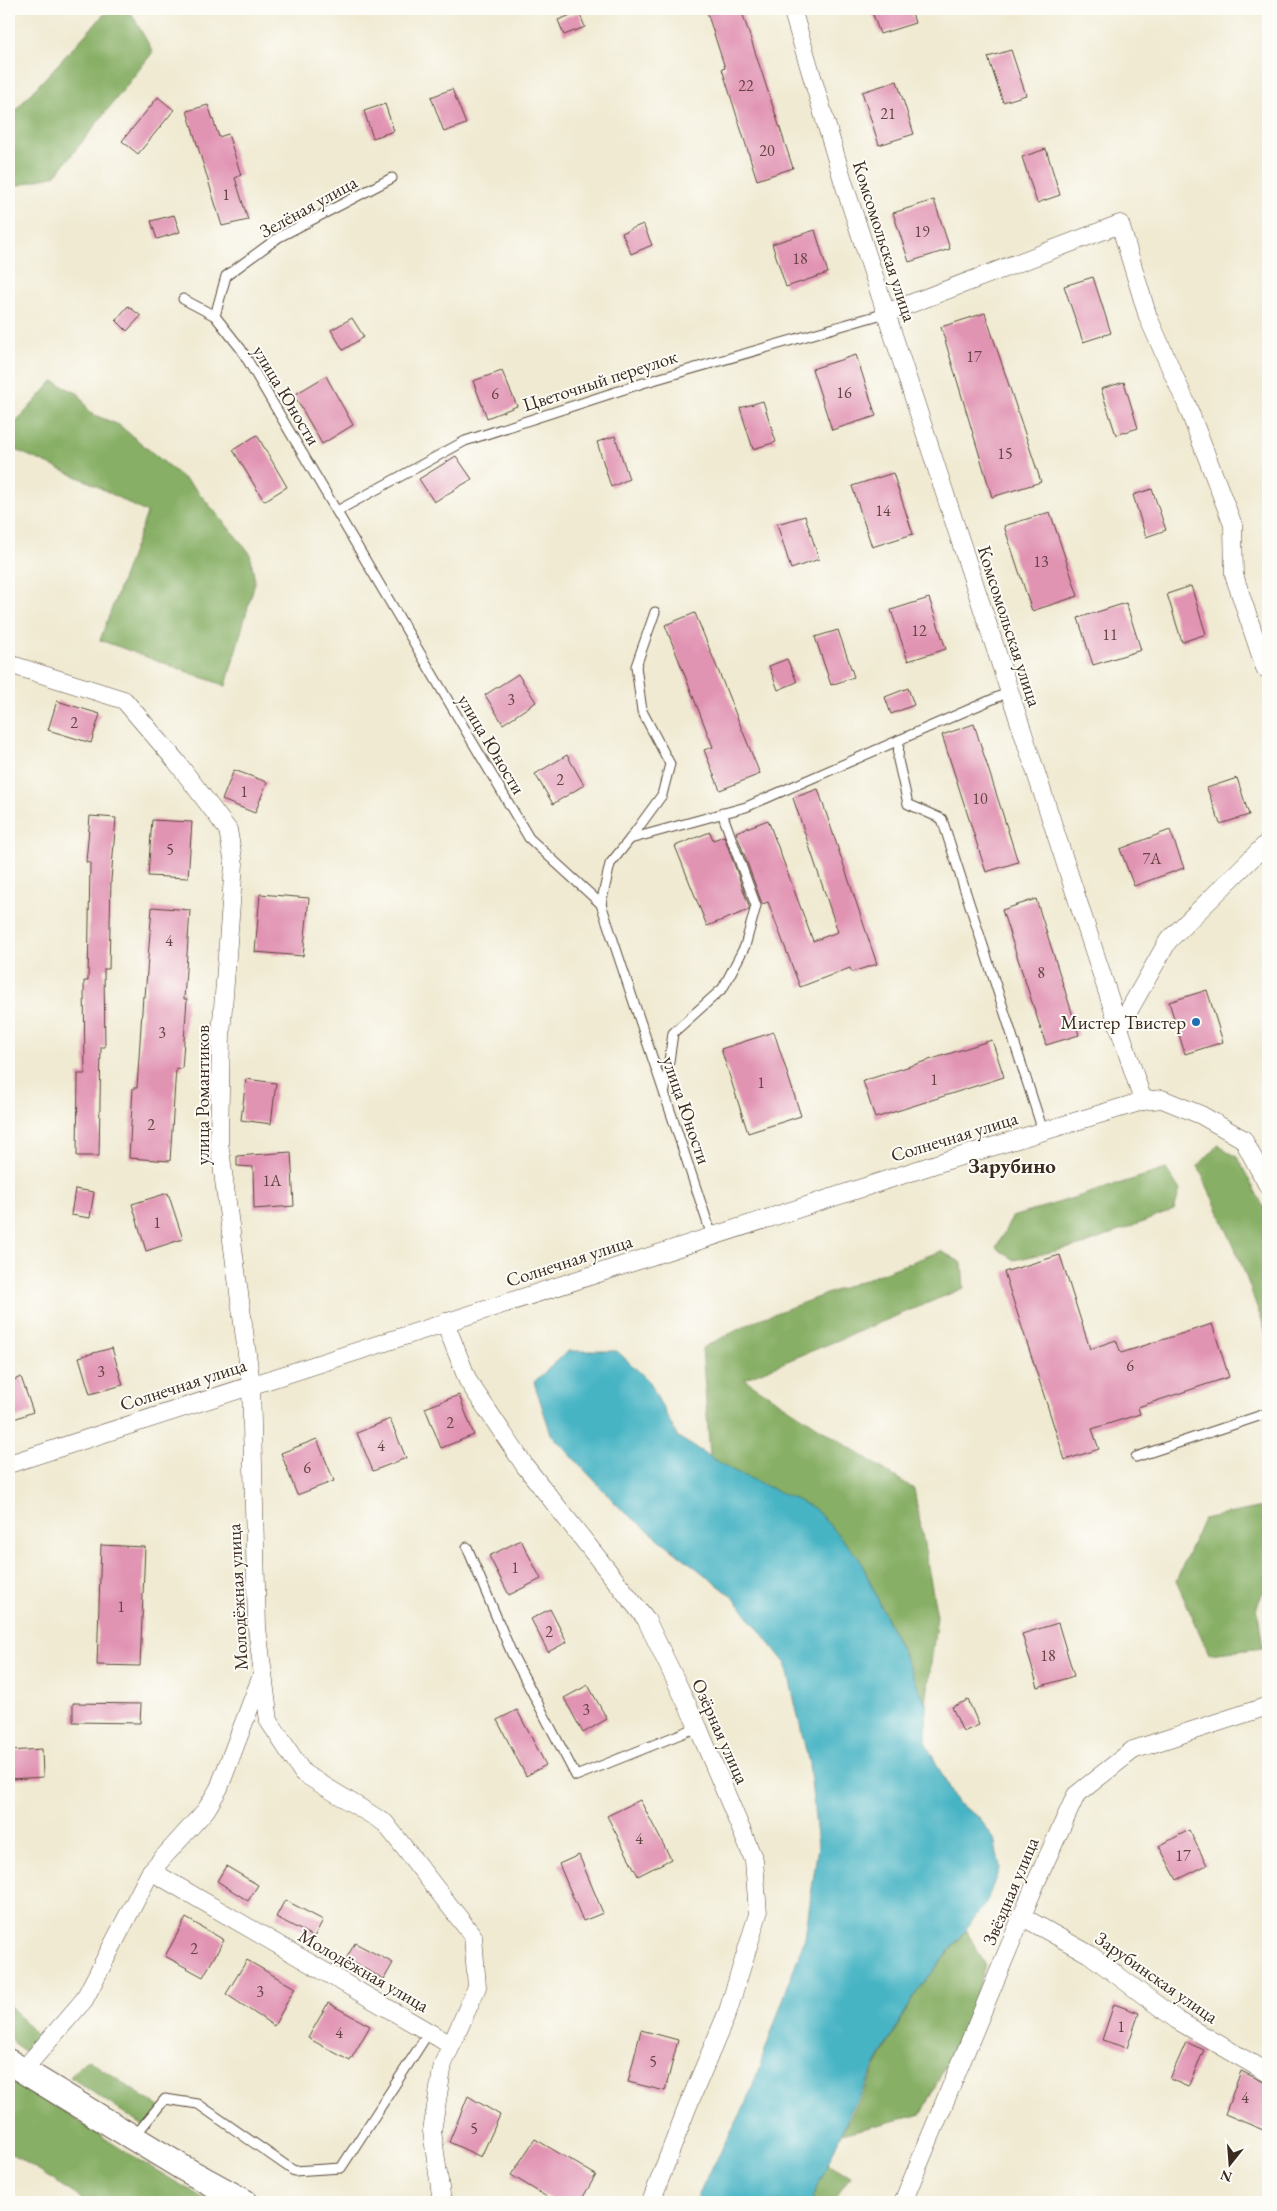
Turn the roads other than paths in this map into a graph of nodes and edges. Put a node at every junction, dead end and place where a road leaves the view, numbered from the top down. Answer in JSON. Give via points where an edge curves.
{"nodes":[{"id":1,"x":792,"y":9,"type":"edge"},
{"id":2,"x":392,"y":178,"type":"dead end"},
{"id":3,"x":183,"y":299,"type":"dead end"},
{"id":4,"x":886,"y":313,"type":"junction"},
{"id":5,"x":215,"y":316,"type":"junction"},
{"id":6,"x":337,"y":511,"type":"junction"},
{"id":7,"x":655,"y":612,"type":"dead end"},
{"id":8,"x":9,"y":664,"type":"edge"},
{"id":9,"x":1265,"y":668,"type":"dead end"},
{"id":10,"x":1009,"y":692,"type":"junction"},
{"id":11,"x":900,"y":740,"type":"junction"},
{"id":12,"x":722,"y":813,"type":"junction"},
{"id":13,"x":630,"y":839,"type":"junction"},
{"id":14,"x":1268,"y":842,"type":"edge"},
{"id":15,"x":601,"y":904,"type":"junction"},
{"id":16,"x":1119,"y":1028,"type":"junction"},
{"id":17,"x":664,"y":1093,"type":"junction"},
{"id":18,"x":1143,"y":1101,"type":"junction"},
{"id":19,"x":1043,"y":1131,"type":"junction"},
{"id":20,"x":1262,"y":1162,"type":"edge"},
{"id":21,"x":1268,"y":1186,"type":"edge"},
{"id":22,"x":712,"y":1236,"type":"junction"},
{"id":23,"x":445,"y":1322,"type":"junction"},
{"id":24,"x":251,"y":1384,"type":"junction"},
{"id":25,"x":1268,"y":1413,"type":"edge"},
{"id":26,"x":1136,"y":1458,"type":"dead end"},
{"id":27,"x":9,"y":1464,"type":"edge"},
{"id":28,"x":467,"y":1547,"type":"dead end"},
{"id":29,"x":263,"y":1674,"type":"junction"},
{"id":30,"x":1268,"y":1706,"type":"edge"},
{"id":31,"x":698,"y":1727,"type":"junction"},
{"id":32,"x":151,"y":1871,"type":"junction"},
{"id":33,"x":1022,"y":1916,"type":"junction"},
{"id":34,"x":429,"y":2032,"type":"junction"},
{"id":35,"x":451,"y":2045,"type":"junction"},
{"id":36,"x":16,"y":2066,"type":"edge"},
{"id":37,"x":1268,"y":2074,"type":"edge"},
{"id":38,"x":134,"y":2138,"type":"junction"},
{"id":39,"x":245,"y":2202,"type":"edge"},
{"id":40,"x":442,"y":2202,"type":"edge"},
{"id":41,"x":651,"y":2202,"type":"edge"},
{"id":42,"x":903,"y":2202,"type":"edge"}],
"edges":[{"from":1,"to":4,"type":"street","name":"Комсомольская улица"},
{"from":2,"to":5,"type":"lane","name":"Зелёная улица","via":[[279,237],[226,276]]},
{"from":3,"to":5,"type":"lane","name":"улица Юности"},
{"from":4,"to":6,"type":"lane","name":"Цветочный переулок","via":[[643,383],[465,441]]},
{"from":4,"to":9,"type":"street","via":[[1120,224],[1148,317],[1187,405],[1233,525],[1234,575]]},
{"from":4,"to":10,"type":"street","name":"Комсомольская улица"},
{"from":5,"to":6,"type":"lane","name":"улица Юности","via":[[241,349]]},
{"from":6,"to":15,"type":"lane","name":"улица Юности","via":[[529,838]]},
{"from":7,"to":13,"type":"lane","via":[[636,666],[642,711],[670,764],[662,795]]},
{"from":8,"to":24,"type":"street","name":"улица Романтиков","via":[[124,700],[228,830],[234,864],[221,1034],[219,1142]]},
{"from":10,"to":11,"type":"lane"},
{"from":10,"to":16,"type":"street","name":"Комсомольская улица"},
{"from":11,"to":12,"type":"lane","via":[[746,807]]},
{"from":11,"to":19,"type":"lane","via":[[898,760],[908,804],[942,819]]},
{"from":12,"to":13,"type":"lane"},
{"from":12,"to":17,"type":"lane","via":[[756,906],[745,946],[723,988],[673,1033]]},
{"from":13,"to":15,"type":"lane","via":[[610,864]]},
{"from":14,"to":16,"type":"street","via":[[1168,941]]},
{"from":15,"to":17,"type":"lane","name":"улица Юности"},
{"from":16,"to":18,"type":"street","name":"Комсомольская улица"},
{"from":17,"to":22,"type":"lane","name":"улица Юности"},
{"from":18,"to":19,"type":"street","name":"Солнечная улица"},
{"from":18,"to":20,"type":"street","via":[[1162,1099],[1201,1115],[1243,1139]]},
{"from":19,"to":22,"type":"street","name":"Солнечная улица"},
{"from":20,"to":21,"type":"street"},
{"from":22,"to":23,"type":"street","name":"Солнечная улица"},
{"from":23,"to":24,"type":"street","name":"Солнечная улица"},
{"from":23,"to":31,"type":"street","name":"Озёрная улица","via":[[468,1381],[525,1466],[646,1619]]},
{"from":24,"to":27,"type":"street","name":"Солнечная улица"},
{"from":24,"to":29,"type":"street","name":"Молодёжная улица","via":[[257,1628]]},
{"from":25,"to":26,"type":"lane"},
{"from":28,"to":31,"type":"lane","via":[[512,1654],[576,1776]]},
{"from":29,"to":32,"type":"street","via":[[219,1788],[206,1810]]},
{"from":29,"to":35,"type":"street","name":"Молодёжная улица","via":[[269,1721],[303,1774],[384,1823],[473,1936],[476,1986]]},
{"from":30,"to":33,"type":"street","name":"Звёздная улица","via":[[1133,1750],[1076,1795]]},
{"from":31,"to":41,"type":"street","name":"Озёрная улица","via":[[754,1860],[758,1914],[728,2011]]},
{"from":32,"to":34,"type":"street","name":"Молодёжная улица"},
{"from":32,"to":36,"type":"street","via":[[84,2000]]},
{"from":33,"to":37,"type":"street","name":"Зарубинская улица","via":[[1090,1954],[1177,2020]]},
{"from":33,"to":42,"type":"street","name":"Звёздная улица"},
{"from":34,"to":35,"type":"street","name":"Молодёжная улица"},
{"from":34,"to":38,"type":"lane","via":[[341,2168],[294,2171],[198,2104],[165,2099]]},
{"from":35,"to":40,"type":"street","name":"Молодёжная улица","via":[[443,2064],[432,2131]]},
{"from":36,"to":38,"type":"main road"},
{"from":38,"to":39,"type":"main road"}]}
